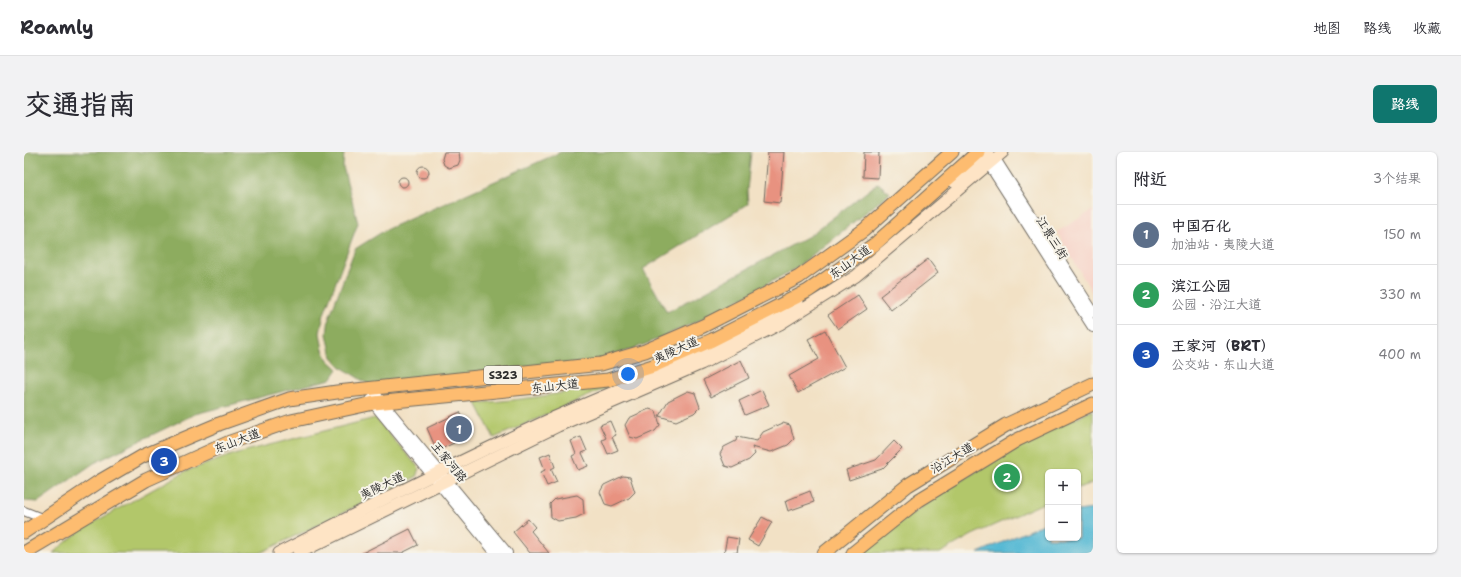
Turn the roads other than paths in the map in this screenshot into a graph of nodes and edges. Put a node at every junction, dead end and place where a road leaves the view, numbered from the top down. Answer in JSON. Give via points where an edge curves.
{"nodes":[{"id":1,"x":952,"y":152,"type":"edge"},
{"id":2,"x":978,"y":152,"type":"edge"},
{"id":3,"x":994,"y":157,"type":"edge"},
{"id":4,"x":1093,"y":312,"type":"edge"},
{"id":5,"x":1093,"y":327,"type":"edge"},
{"id":6,"x":1093,"y":384,"type":"edge"},
{"id":7,"x":366,"y":389,"type":"junction"},
{"id":8,"x":379,"y":403,"type":"junction"},
{"id":9,"x":1093,"y":404,"type":"edge"},
{"id":10,"x":440,"y":478,"type":"junction"},
{"id":11,"x":24,"y":511,"type":"edge"},
{"id":12,"x":44,"y":519,"type":"junction"},
{"id":13,"x":24,"y":532,"type":"edge"},
{"id":14,"x":24,"y":553,"type":"edge"},
{"id":15,"x":279,"y":553,"type":"edge"},
{"id":16,"x":299,"y":553,"type":"edge"},
{"id":17,"x":496,"y":553,"type":"edge"},
{"id":18,"x":507,"y":553,"type":"edge"},
{"id":19,"x":824,"y":553,"type":"edge"},
{"id":20,"x":853,"y":553,"type":"edge"}],
"edges":[{"from":1,"to":7,"type":"main road","name":"东山大道","number":"S323","via":[[864,230],[798,277],[703,326],[645,351],[601,364]]},
{"from":2,"to":8,"type":"main road","name":"东山大道","via":[[875,244],[808,291],[712,340],[653,366],[608,380]]},
{"from":3,"to":4,"type":"street","name":"江景三街"},
{"from":3,"to":5,"type":"street","name":"江景三街"},
{"from":3,"to":10,"type":"main road","name":"夷陵大道","via":[[851,269],[775,316],[698,355],[554,418]]},
{"from":6,"to":19,"type":"main road","name":"沿江大道","via":[[1006,425],[908,485]]},
{"from":7,"to":8,"type":"street","name":"王家河路"},
{"from":7,"to":12,"type":"main road","name":"东山大道","number":"S323","via":[[289,400],[212,427],[142,456]]},
{"from":8,"to":10,"type":"street","name":"王家河路"},
{"from":8,"to":14,"type":"main road","name":"东山大道","via":[[291,421],[230,442],[146,480]]},
{"from":9,"to":20,"type":"main road","name":"沿江大道","via":[[1017,440],[919,500]]},
{"from":10,"to":15,"type":"main road","name":"夷陵大道"},
{"from":10,"to":16,"type":"main road","name":"夷陵大道"},
{"from":10,"to":17,"type":"street","name":"王家河路"},
{"from":10,"to":18,"type":"street","name":"王家河路"},
{"from":11,"to":12,"type":"street"},
{"from":12,"to":13,"type":"main road","name":"东山大道","number":"S323"}]}
